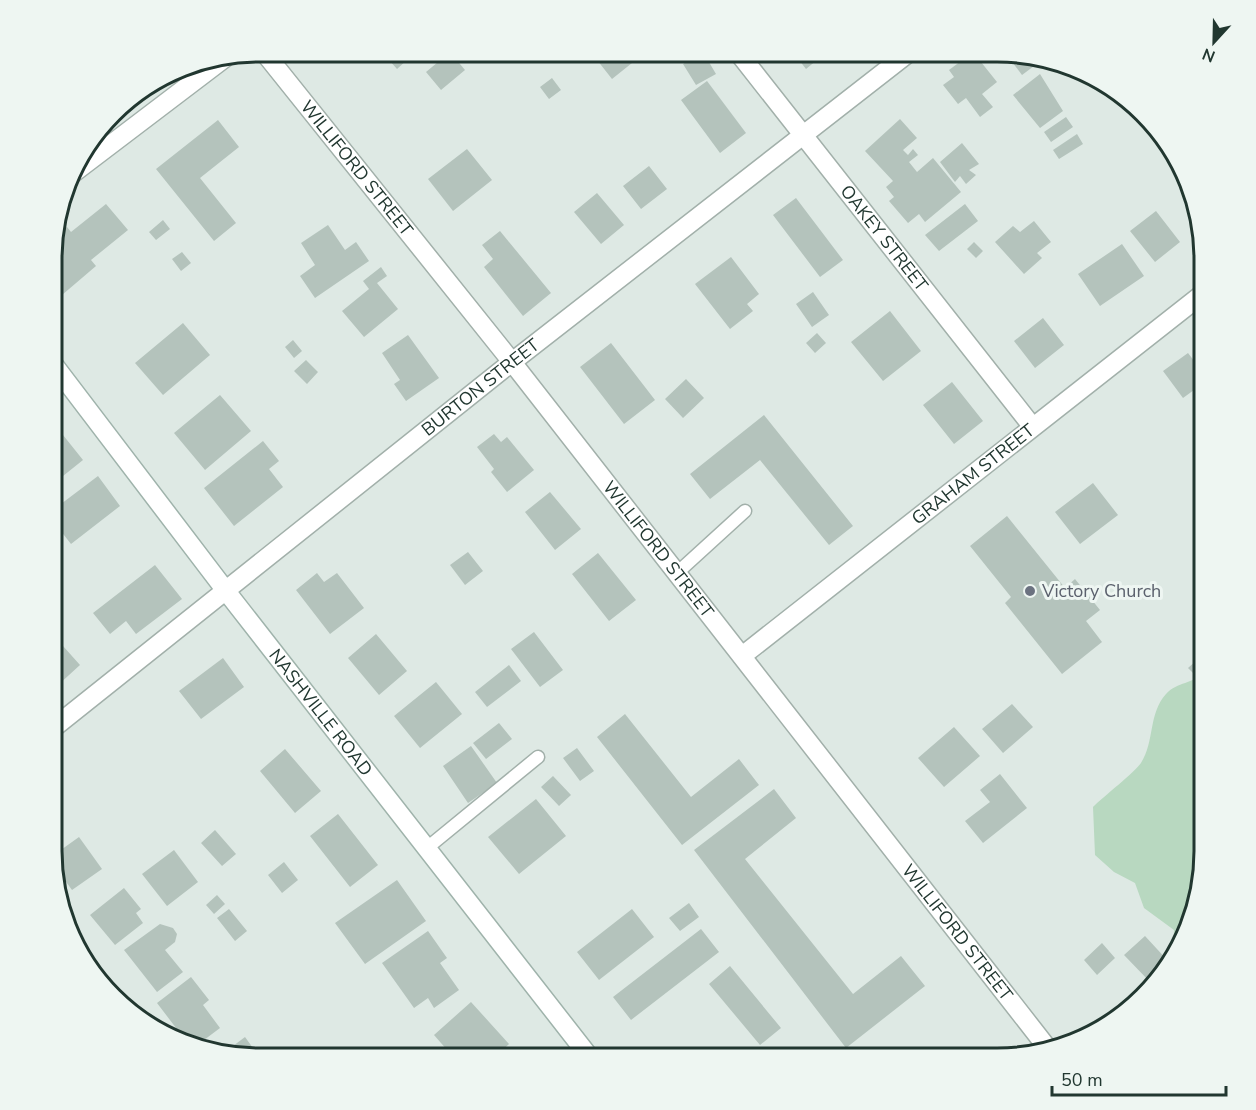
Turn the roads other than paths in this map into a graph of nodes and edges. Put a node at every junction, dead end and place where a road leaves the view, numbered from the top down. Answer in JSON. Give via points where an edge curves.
{"nodes":[{"id":1,"x":272,"y":62,"type":"edge"},
{"id":2,"x":746,"y":62,"type":"edge"},
{"id":3,"x":897,"y":62,"type":"edge"},
{"id":4,"x":213,"y":67,"type":"edge"},
{"id":5,"x":802,"y":135,"type":"junction"},
{"id":6,"x":87,"y":163,"type":"edge"},
{"id":7,"x":1194,"y":300,"type":"edge"},
{"id":8,"x":512,"y":362,"type":"junction"},
{"id":9,"x":62,"y":376,"type":"edge"},
{"id":10,"x":1032,"y":426,"type":"junction"},
{"id":11,"x":745,"y":511,"type":"dead end"},
{"id":12,"x":677,"y":573,"type":"junction"},
{"id":13,"x":226,"y":591,"type":"junction"},
{"id":14,"x":742,"y":656,"type":"junction"},
{"id":15,"x":62,"y":721,"type":"edge"},
{"id":16,"x":538,"y":757,"type":"dead end"},
{"id":17,"x":427,"y":848,"type":"junction"},
{"id":18,"x":1043,"y":1043,"type":"edge"},
{"id":19,"x":582,"y":1048,"type":"edge"}],
"edges":[{"from":1,"to":8,"type":"street","name":"WILLIFORD STREET"},
{"from":2,"to":5,"type":"street","name":"OAKEY STREET"},
{"from":3,"to":5,"type":"street","name":"BURTON STREET"},
{"from":4,"to":6,"type":"street"},
{"from":5,"to":8,"type":"street","name":"BURTON STREET"},
{"from":5,"to":10,"type":"street","name":"OAKEY STREET"},
{"from":7,"to":10,"type":"street","name":"GRAHAM STREET"},
{"from":8,"to":12,"type":"street","name":"WILLIFORD STREET"},
{"from":8,"to":13,"type":"street","name":"BURTON STREET"},
{"from":9,"to":13,"type":"street","name":"NASHVILLE ROAD"},
{"from":10,"to":14,"type":"street","name":"GRAHAM STREET"},
{"from":11,"to":12,"type":"lane"},
{"from":12,"to":14,"type":"street","name":"WILLIFORD STREET"},
{"from":13,"to":15,"type":"street","name":"BURTON STREET"},
{"from":13,"to":17,"type":"street","name":"NASHVILLE ROAD"},
{"from":14,"to":18,"type":"street","name":"WILLIFORD STREET"},
{"from":16,"to":17,"type":"lane"},
{"from":17,"to":19,"type":"street","name":"NASHVILLE ROAD"}]}
